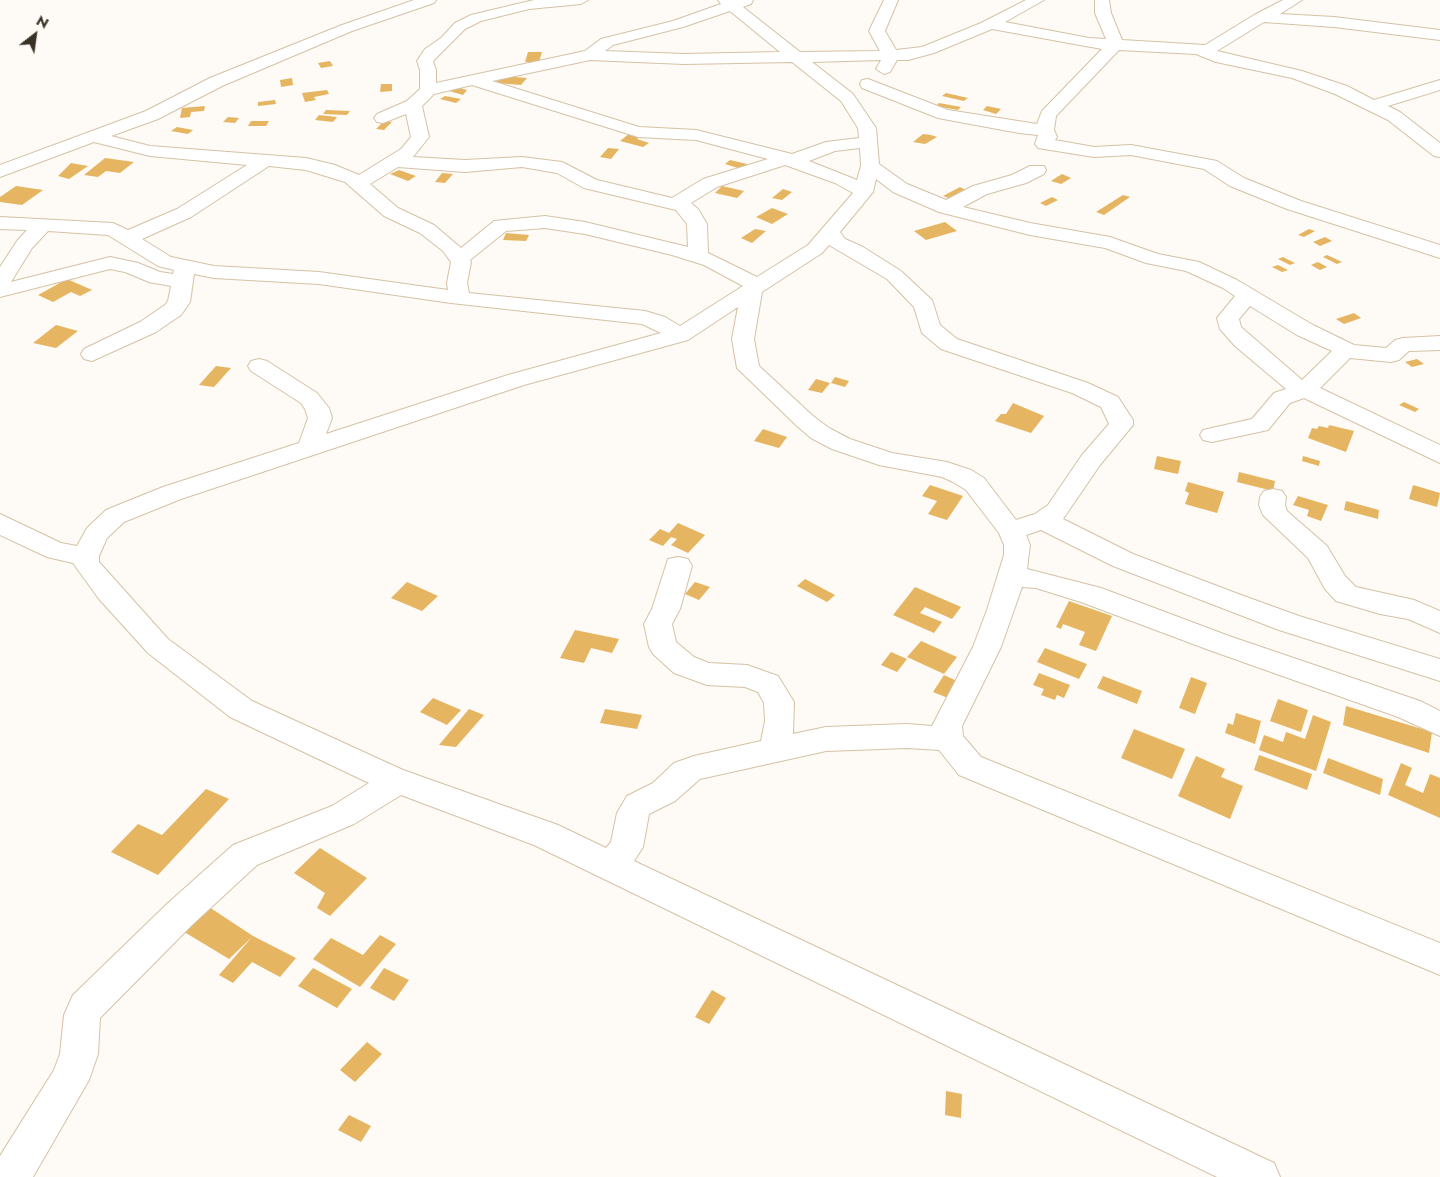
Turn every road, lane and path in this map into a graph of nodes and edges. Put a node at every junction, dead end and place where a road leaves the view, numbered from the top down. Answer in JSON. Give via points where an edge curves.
{"nodes":[{"id":1,"x":429,"y":0,"type":"edge"},
{"id":2,"x":581,"y":0,"type":"edge"},
{"id":3,"x":891,"y":0,"type":"edge"},
{"id":4,"x":1037,"y":0,"type":"edge"},
{"id":5,"x":1102,"y":0,"type":"edge"},
{"id":6,"x":1295,"y":0,"type":"edge"},
{"id":7,"x":735,"y":2,"type":"edge"},
{"id":8,"x":1261,"y":17,"type":"junction"},
{"id":9,"x":989,"y":24,"type":"junction"},
{"id":10,"x":1440,"y":35,"type":"edge"},
{"id":11,"x":1116,"y":44,"type":"junction"},
{"id":12,"x":1200,"y":50,"type":"junction"},
{"id":13,"x":590,"y":55,"type":"junction"},
{"id":14,"x":791,"y":56,"type":"junction"},
{"id":15,"x":892,"y":56,"type":"junction"},
{"id":16,"x":472,"y":80,"type":"junction"},
{"id":17,"x":1440,"y":85,"type":"edge"},
{"id":18,"x":428,"y":90,"type":"junction"},
{"id":19,"x":857,"y":91,"type":"junction"},
{"id":20,"x":414,"y":105,"type":"junction"},
{"id":21,"x":1375,"y":105,"type":"junction"},
{"id":22,"x":383,"y":118,"type":"dead end"},
{"id":23,"x":1045,"y":130,"type":"junction"},
{"id":24,"x":90,"y":136,"type":"junction"},
{"id":25,"x":1440,"y":152,"type":"edge"},
{"id":26,"x":789,"y":160,"type":"junction"},
{"id":27,"x":265,"y":161,"type":"junction"},
{"id":28,"x":394,"y":161,"type":"junction"},
{"id":29,"x":868,"y":167,"type":"junction"},
{"id":30,"x":1038,"y":170,"type":"dead end"},
{"id":31,"x":0,"y":172,"type":"edge"},
{"id":32,"x":359,"y":183,"type":"junction"},
{"id":33,"x":675,"y":204,"type":"junction"},
{"id":34,"x":946,"y":208,"type":"junction"},
{"id":35,"x":0,"y":223,"type":"edge"},
{"id":36,"x":42,"y":226,"type":"junction"},
{"id":37,"x":829,"y":232,"type":"junction"},
{"id":38,"x":129,"y":237,"type":"junction"},
{"id":39,"x":1440,"y":252,"type":"edge"},
{"id":40,"x":698,"y":256,"type":"junction"},
{"id":41,"x":458,"y":258,"type":"junction"},
{"id":42,"x":184,"y":273,"type":"junction"},
{"id":43,"x":0,"y":283,"type":"edge"},
{"id":44,"x":755,"y":287,"type":"junction"},
{"id":45,"x":0,"y":291,"type":"edge"},
{"id":46,"x":1248,"y":295,"type":"junction"},
{"id":47,"x":460,"y":298,"type":"junction"},
{"id":48,"x":680,"y":335,"type":"junction"},
{"id":49,"x":1440,"y":343,"type":"edge"},
{"id":50,"x":1349,"y":351,"type":"junction"},
{"id":51,"x":92,"y":354,"type":"dead end"},
{"id":52,"x":259,"y":366,"type":"dead end"},
{"id":53,"x":1304,"y":390,"type":"junction"},
{"id":54,"x":1212,"y":435,"type":"dead end"},
{"id":55,"x":309,"y":448,"type":"junction"},
{"id":56,"x":1440,"y":455,"type":"edge"},
{"id":57,"x":1273,"y":497,"type":"dead end"},
{"id":58,"x":1044,"y":520,"type":"junction"},
{"id":59,"x":0,"y":523,"type":"edge"},
{"id":60,"x":1012,"y":532,"type":"junction"},
{"id":61,"x":86,"y":556,"type":"junction"},
{"id":62,"x":678,"y":566,"type":"dead end"},
{"id":63,"x":1010,"y":576,"type":"junction"},
{"id":64,"x":1440,"y":622,"type":"edge"},
{"id":65,"x":1440,"y":670,"type":"edge"},
{"id":66,"x":1440,"y":724,"type":"edge"},
{"id":67,"x":948,"y":739,"type":"junction"},
{"id":68,"x":775,"y":750,"type":"junction"},
{"id":69,"x":398,"y":781,"type":"junction"},
{"id":70,"x":611,"y":866,"type":"junction"},
{"id":71,"x":1440,"y":959,"type":"edge"},
{"id":72,"x":10,"y":1177,"type":"edge"},
{"id":73,"x":1260,"y":1177,"type":"edge"}],
"edges":[{"from":1,"to":24,"type":"street","via":[[291,50],[216,82],[152,115]]},
{"from":2,"to":18,"type":"street","via":[[540,3],[470,21],[431,52],[425,61]]},
{"from":3,"to":15,"type":"street","via":[[877,31]]},
{"from":4,"to":9,"type":"street"},
{"from":5,"to":11,"type":"street","via":[[1103,13]]},
{"from":6,"to":8,"type":"street"},
{"from":7,"to":13,"type":"street","via":[[678,24],[607,42]]},
{"from":7,"to":14,"type":"street"},
{"from":8,"to":10,"type":"street"},
{"from":8,"to":12,"type":"street","via":[[1211,49]]},
{"from":9,"to":11,"type":"street","via":[[1072,40]]},
{"from":9,"to":15,"type":"street","via":[[928,50]]},
{"from":11,"to":12,"type":"street"},
{"from":11,"to":23,"type":"street","via":[[1048,115]]},
{"from":12,"to":21,"type":"street","via":[[1222,59],[1296,74]]},
{"from":13,"to":14,"type":"street","via":[[684,59]]},
{"from":13,"to":16,"type":"street"},
{"from":14,"to":15,"type":"street"},
{"from":14,"to":19,"type":"street"},
{"from":15,"to":19,"type":"street","via":[[885,68]]},
{"from":16,"to":18,"type":"street"},
{"from":16,"to":26,"type":"street","via":[[638,132],[696,136]]},
{"from":17,"to":21,"type":"street"},
{"from":18,"to":20,"type":"street"},
{"from":19,"to":23,"type":"street","via":[[954,116]]},
{"from":19,"to":29,"type":"street","via":[[867,128]]},
{"from":20,"to":22,"type":"street"},
{"from":20,"to":28,"type":"street","via":[[420,137],[407,153]]},
{"from":21,"to":25,"type":"street"},
{"from":23,"to":39,"type":"street","via":[[1048,137],[1046,145],[1100,152],[1130,150],[1210,165],[1237,182],[1294,205]]},
{"from":24,"to":27,"type":"street","via":[[150,151]]},
{"from":24,"to":31,"type":"street"},
{"from":26,"to":29,"type":"street","via":[[842,179]]},
{"from":26,"to":29,"type":"street","via":[[832,146]]},
{"from":26,"to":33,"type":"street","via":[[710,183]]},
{"from":27,"to":32,"type":"street","via":[[328,169]]},
{"from":27,"to":38,"type":"street","via":[[184,213]]},
{"from":28,"to":32,"type":"street"},
{"from":28,"to":33,"type":"street","via":[[457,166],[507,162],[549,165],[562,168],[591,184]]},
{"from":29,"to":34,"type":"street","via":[[900,188]]},
{"from":29,"to":37,"type":"street"},
{"from":30,"to":34,"type":"street","via":[[980,190]]},
{"from":32,"to":41,"type":"street","via":[[391,212],[439,237]]},
{"from":33,"to":40,"type":"street","via":[[691,213],[697,224]]},
{"from":34,"to":46,"type":"street","via":[[1030,229],[1110,243],[1153,259],[1188,265]]},
{"from":35,"to":36,"type":"street"},
{"from":36,"to":38,"type":"street","via":[[106,228]]},
{"from":36,"to":43,"type":"street","via":[[24,245]]},
{"from":37,"to":44,"type":"street","via":[[815,249]]},
{"from":37,"to":58,"type":"street","via":[[838,243],[894,275],[924,305],[930,328],[950,344],[1080,388],[1110,402],[1122,425],[1091,460],[1057,511]]},
{"from":38,"to":42,"type":"street","via":[[154,257]]},
{"from":40,"to":41,"type":"street","via":[[585,228],[534,222],[501,225]]},
{"from":40,"to":44,"type":"street"},
{"from":41,"to":47,"type":"street"},
{"from":42,"to":45,"type":"street","via":[[165,280],[131,267],[110,264]]},
{"from":42,"to":47,"type":"street","via":[[319,278]]},
{"from":42,"to":51,"type":"street","via":[[179,302],[173,310],[148,327]]},
{"from":44,"to":48,"type":"street"},
{"from":44,"to":60,"type":"street","via":[[744,339],[748,368],[805,421],[841,444],[888,460],[947,470],[975,484]]},
{"from":46,"to":50,"type":"street","via":[[1305,330]]},
{"from":46,"to":53,"type":"street","via":[[1228,318],[1231,329]]},
{"from":47,"to":48,"type":"street","via":[[645,318]]},
{"from":48,"to":55,"type":"street","via":[[516,380]]},
{"from":49,"to":50,"type":"street","via":[[1403,345],[1391,355]]},
{"from":50,"to":53,"type":"street","via":[[1342,352]]},
{"from":52,"to":55,"type":"street","via":[[310,398],[317,408],[320,418]]},
{"from":53,"to":54,"type":"street","via":[[1282,398],[1260,424]]},
{"from":53,"to":56,"type":"street"},
{"from":55,"to":61,"type":"street","via":[[172,493],[115,516],[96,534]]},
{"from":57,"to":64,"type":"street","via":[[1276,515],[1318,552],[1346,594],[1414,610]]},
{"from":58,"to":60,"type":"street"},
{"from":58,"to":65,"type":"street","via":[[1122,560],[1223,599]]},
{"from":59,"to":61,"type":"street","via":[[23,537],[56,550]]},
{"from":60,"to":63,"type":"street","via":[[1017,555]]},
{"from":61,"to":69,"type":"street","via":[[86,564],[158,646],[241,709]]},
{"from":62,"to":68,"type":"street","via":[[666,609],[658,624],[663,647],[684,665],[707,674],[747,676],[768,684],[779,702],[780,721]]},
{"from":63,"to":66,"type":"street","via":[[1036,579],[1084,593],[1219,644],[1409,709]]},
{"from":63,"to":67,"type":"street","via":[[987,647],[947,726]]},
{"from":67,"to":68,"type":"street","via":[[856,736]]},
{"from":67,"to":71,"type":"street","via":[[964,760],[979,770]]},
{"from":68,"to":70,"type":"street","via":[[694,768],[664,792],[638,805],[633,813],[626,847]]},
{"from":69,"to":70,"type":"street","via":[[546,835]]},
{"from":69,"to":72,"type":"street","via":[[343,815],[244,855],[86,1007],[82,1015],[79,1054],[70,1080]]},
{"from":70,"to":73,"type":"street"}]}
